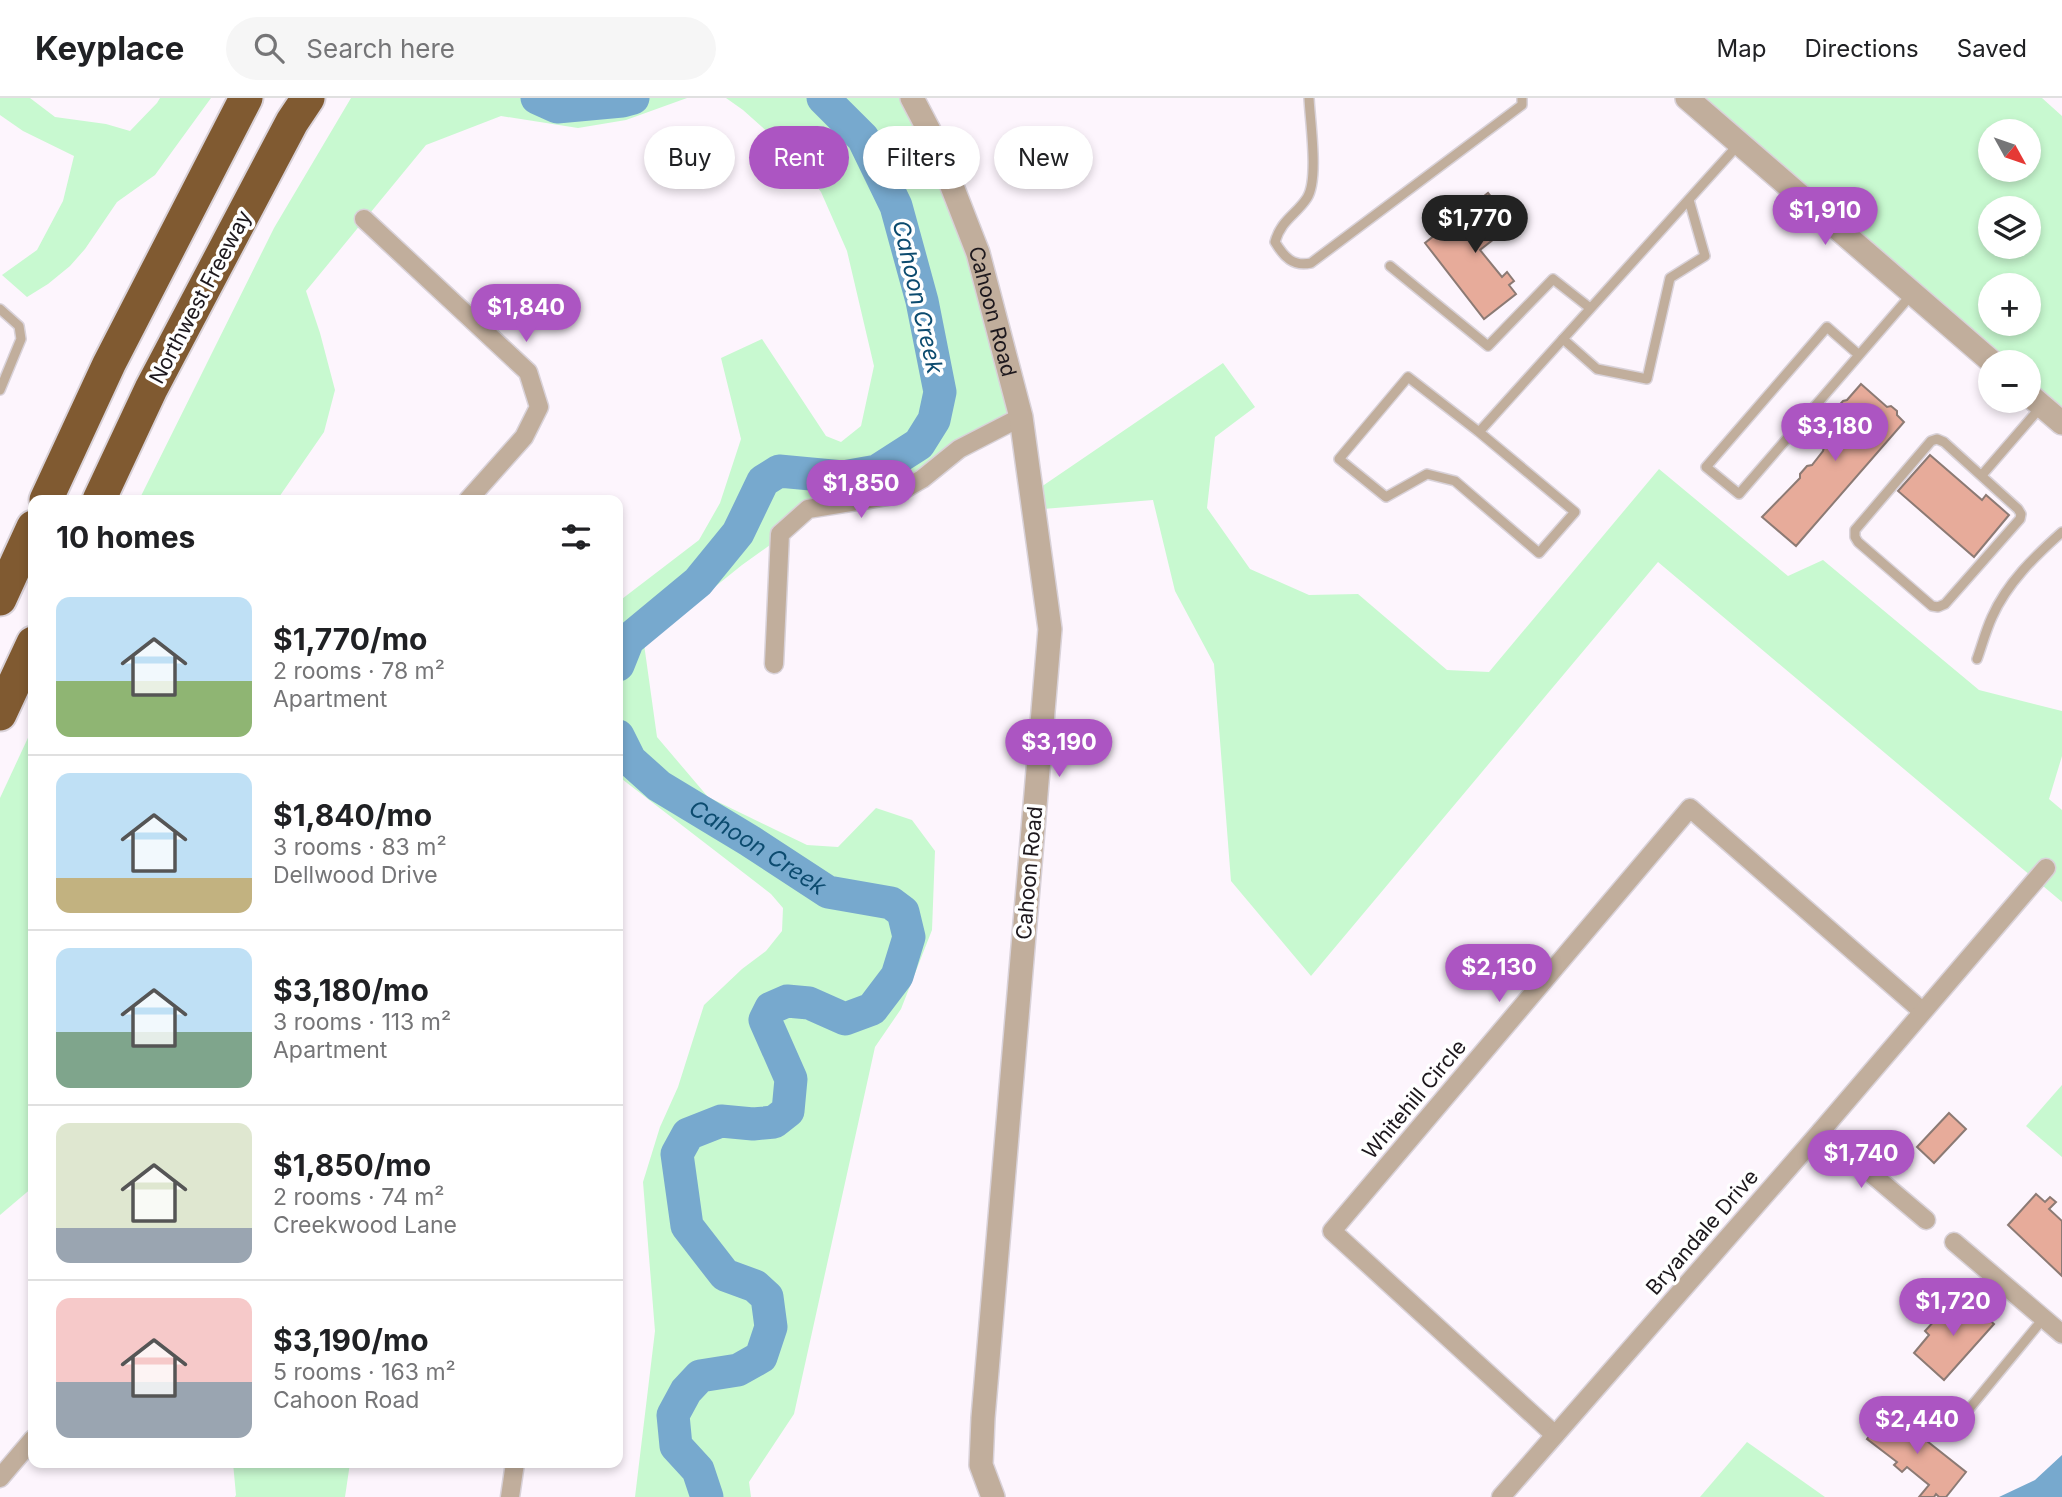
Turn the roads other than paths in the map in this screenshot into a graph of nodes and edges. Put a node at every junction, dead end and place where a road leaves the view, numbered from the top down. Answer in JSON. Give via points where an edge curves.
{"nodes":[{"id":1,"x":246,"y":98,"type":"edge"},
{"id":2,"x":308,"y":98,"type":"edge"},
{"id":3,"x":912,"y":98,"type":"edge"},
{"id":4,"x":1309,"y":98,"type":"edge"},
{"id":5,"x":1532,"y":98,"type":"edge"},
{"id":6,"x":1687,"y":98,"type":"edge"},
{"id":7,"x":1522,"y":102,"type":"edge"},
{"id":8,"x":1740,"y":144,"type":"junction"},
{"id":9,"x":1689,"y":200,"type":"junction"},
{"id":10,"x":364,"y":219,"type":"dead end"},
{"id":11,"x":1390,"y":266,"type":"dead end"},
{"id":12,"x":1912,"y":293,"type":"junction"},
{"id":13,"x":1590,"y":308,"type":"junction"},
{"id":14,"x":0,"y":309,"type":"edge"},
{"id":15,"x":1563,"y":338,"type":"junction"},
{"id":16,"x":1978,"y":350,"type":"edge"},
{"id":17,"x":1859,"y":355,"type":"junction"},
{"id":18,"x":0,"y":390,"type":"edge"},
{"id":19,"x":2041,"y":405,"type":"edge"},
{"id":20,"x":2026,"y":413,"type":"edge"},
{"id":21,"x":1021,"y":417,"type":"junction"},
{"id":22,"x":2062,"y":423,"type":"edge"},
{"id":23,"x":1479,"y":432,"type":"junction"},
{"id":24,"x":1982,"y":475,"type":"junction"},
{"id":25,"x":48,"y":495,"type":"edge"},
{"id":26,"x":101,"y":495,"type":"edge"},
{"id":27,"x":472,"y":495,"type":"edge"},
{"id":28,"x":2062,"y":532,"type":"edge"},
{"id":29,"x":28,"y":538,"type":"edge"},
{"id":30,"x":0,"y":599,"type":"edge"},
{"id":31,"x":28,"y":654,"type":"edge"},
{"id":32,"x":1977,"y":659,"type":"dead end"},
{"id":33,"x":774,"y":664,"type":"dead end"},
{"id":34,"x":0,"y":714,"type":"edge"},
{"id":35,"x":2046,"y":868,"type":"dead end"},
{"id":36,"x":1922,"y":1011,"type":"junction"},
{"id":37,"x":1821,"y":1131,"type":"junction"},
{"id":38,"x":1926,"y":1220,"type":"dead end"},
{"id":39,"x":1954,"y":1242,"type":"dead end"},
{"id":40,"x":2043,"y":1319,"type":"junction"},
{"id":41,"x":2062,"y":1334,"type":"edge"},
{"id":42,"x":1955,"y":1426,"type":"dead end"},
{"id":43,"x":1555,"y":1435,"type":"junction"},
{"id":44,"x":28,"y":1445,"type":"edge"},
{"id":45,"x":514,"y":1468,"type":"edge"},
{"id":46,"x":0,"y":1478,"type":"edge"},
{"id":47,"x":510,"y":1497,"type":"edge"},
{"id":48,"x":993,"y":1497,"type":"edge"},
{"id":49,"x":1501,"y":1497,"type":"edge"}],
"edges":[{"from":1,"to":25,"type":"highway","via":[[109,364]]},
{"from":2,"to":26,"type":"highway","name":"Northwest Freeway","via":[[151,389]]},
{"from":3,"to":21,"type":"street","name":"Cahoon Road","via":[[934,140],[978,253]]},
{"from":4,"to":7,"type":"lane","via":[[1311,187],[1278,231],[1275,242],[1282,253],[1302,265],[1311,263]]},
{"from":5,"to":7,"type":"lane"},
{"from":6,"to":8,"type":"street"},
{"from":8,"to":9,"type":"lane"},
{"from":8,"to":12,"type":"street"},
{"from":9,"to":13,"type":"lane"},
{"from":9,"to":15,"type":"lane","via":[[1705,256],[1670,278],[1647,379],[1597,369]]},
{"from":10,"to":27,"type":"street","via":[[528,372],[538,407],[524,437]]},
{"from":11,"to":13,"type":"lane","via":[[1488,346],[1553,279]]},
{"from":12,"to":16,"type":"street"},
{"from":12,"to":17,"type":"lane"},
{"from":13,"to":15,"type":"lane"},
{"from":14,"to":18,"type":"lane","via":[[19,326],[21,339]]},
{"from":15,"to":23,"type":"lane"},
{"from":17,"to":17,"type":"lane","via":[[1739,494],[1706,467],[1827,327]]},
{"from":19,"to":22,"type":"street"},
{"from":20,"to":24,"type":"lane"},
{"from":21,"to":33,"type":"street","via":[[958,449],[894,495],[808,509],[780,534]]},
{"from":21,"to":48,"type":"street","name":"Cahoon Road","via":[[1050,629],[983,1418],[982,1465]]},
{"from":23,"to":23,"type":"lane","via":[[1408,377],[1339,459],[1386,497],[1427,474],[1455,481],[1539,553],[1575,512]]},
{"from":24,"to":24,"type":"lane","via":[[1944,442],[1931,441],[1855,530],[1855,537],[1932,606],[1945,604],[2020,519],[2018,509]]},
{"from":28,"to":32,"type":"lane","via":[[2011,585],[1992,617]]},
{"from":29,"to":30,"type":"highway"},
{"from":31,"to":34,"type":"highway"},
{"from":35,"to":36,"type":"street","name":"Bryandale Drive"},
{"from":36,"to":37,"type":"street","name":"Bryandale Drive"},
{"from":36,"to":43,"type":"street","name":"Whitehill Circle","via":[[1690,808],[1332,1231]]},
{"from":37,"to":38,"type":"street"},
{"from":37,"to":43,"type":"street","name":"Bryandale Drive"},
{"from":39,"to":40,"type":"street"},
{"from":40,"to":41,"type":"street"},
{"from":40,"to":42,"type":"lane"},
{"from":43,"to":49,"type":"street","name":"Bryandale Drive"},
{"from":44,"to":46,"type":"street"},
{"from":45,"to":47,"type":"street"}]}
